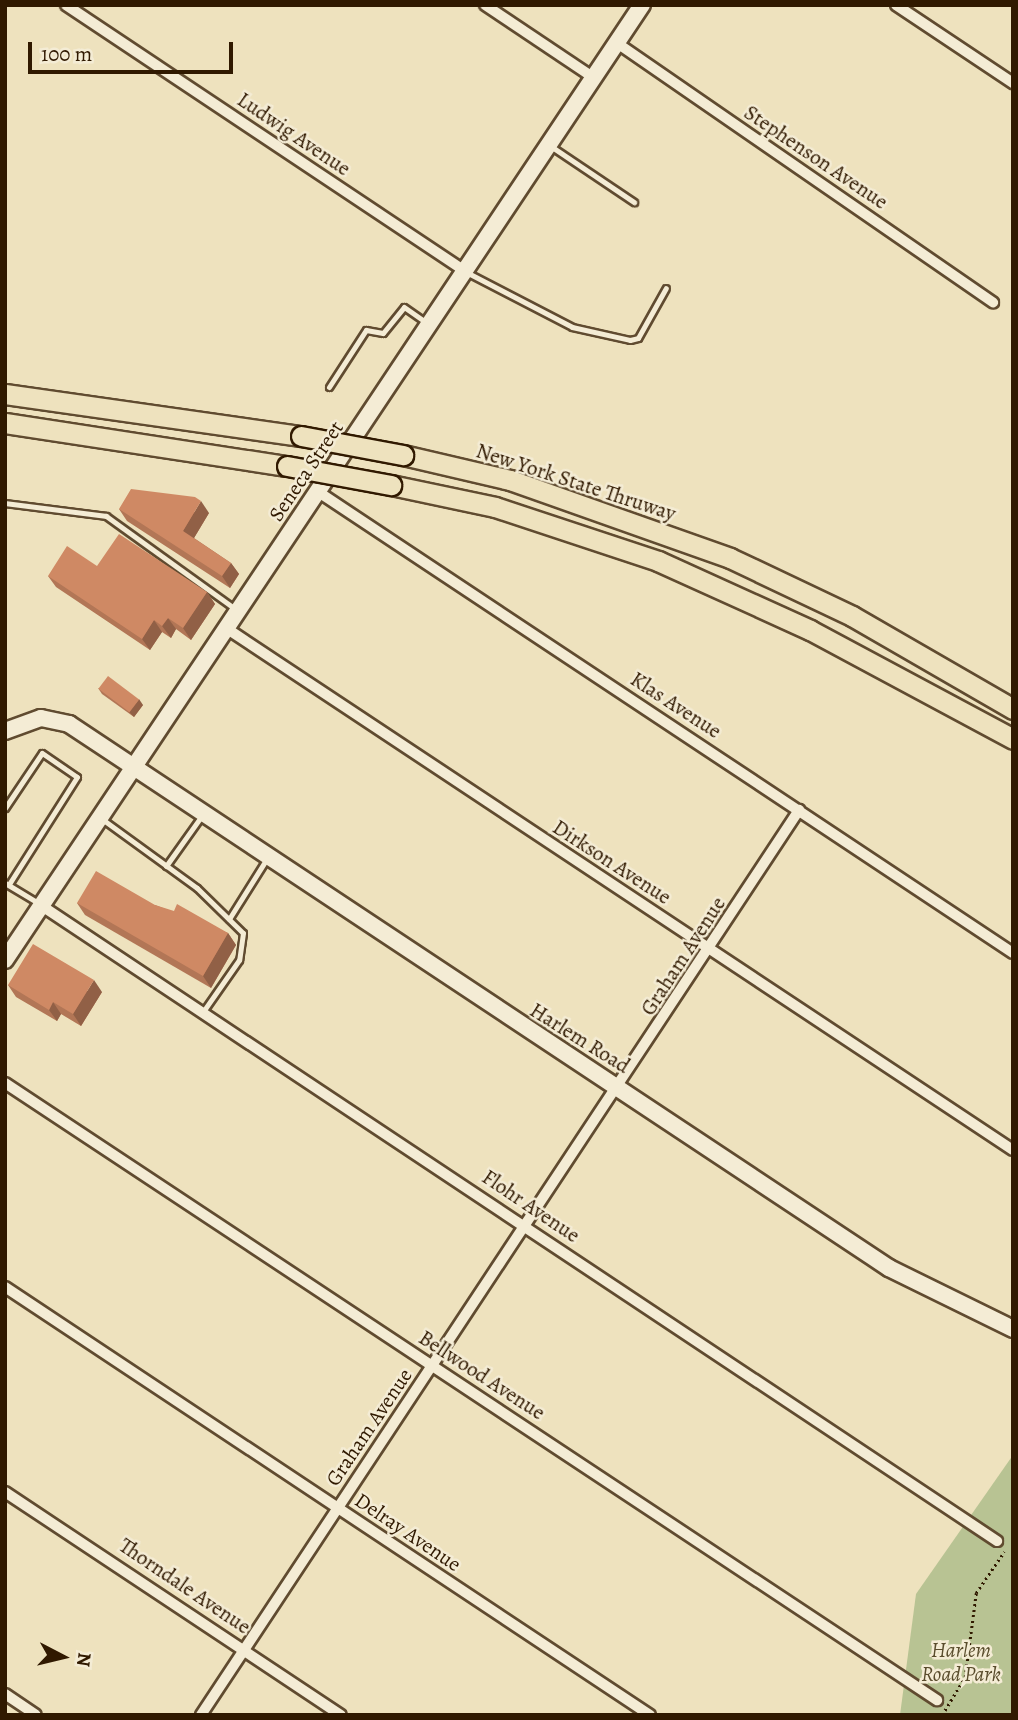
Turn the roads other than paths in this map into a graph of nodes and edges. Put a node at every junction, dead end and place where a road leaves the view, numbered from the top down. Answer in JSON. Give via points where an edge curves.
{"nodes":[{"id":1,"x":66,"y":5,"type":"edge"},
{"id":2,"x":485,"y":5,"type":"edge"},
{"id":3,"x":642,"y":5,"type":"edge"},
{"id":4,"x":896,"y":5,"type":"edge"},
{"id":5,"x":617,"y":43,"type":"junction"},
{"id":6,"x":594,"y":78,"type":"junction"},
{"id":7,"x":1013,"y":83,"type":"edge"},
{"id":8,"x":549,"y":145,"type":"junction"},
{"id":9,"x":634,"y":202,"type":"dead end"},
{"id":10,"x":465,"y":271,"type":"junction"},
{"id":11,"x":666,"y":288,"type":"dead end"},
{"id":12,"x":993,"y":302,"type":"dead end"},
{"id":13,"x":429,"y":324,"type":"junction"},
{"id":14,"x":329,"y":387,"type":"dead end"},
{"id":15,"x":5,"y":394,"type":"edge"},
{"id":16,"x":5,"y":423,"type":"edge"},
{"id":17,"x":317,"y":491,"type":"junction"},
{"id":18,"x":5,"y":503,"type":"edge"},
{"id":19,"x":237,"y":611,"type":"junction"},
{"id":20,"x":226,"y":628,"type":"junction"},
{"id":21,"x":1013,"y":709,"type":"edge"},
{"id":22,"x":5,"y":731,"type":"edge"},
{"id":23,"x":1013,"y":738,"type":"edge"},
{"id":24,"x":134,"y":765,"type":"junction"},
{"id":25,"x":5,"y":808,"type":"edge"},
{"id":26,"x":799,"y":810,"type":"junction"},
{"id":27,"x":205,"y":812,"type":"junction"},
{"id":28,"x":100,"y":818,"type":"junction"},
{"id":29,"x":270,"y":854,"type":"junction"},
{"id":30,"x":166,"y":866,"type":"junction"},
{"id":31,"x":7,"y":883,"type":"edge"},
{"id":32,"x":42,"y":906,"type":"junction"},
{"id":33,"x":229,"y":919,"type":"junction"},
{"id":34,"x":10,"y":941,"type":"edge"},
{"id":35,"x":711,"y":951,"type":"junction"},
{"id":36,"x":1013,"y":953,"type":"edge"},
{"id":37,"x":5,"y":960,"type":"edge"},
{"id":38,"x":202,"y":1013,"type":"junction"},
{"id":39,"x":5,"y":1083,"type":"edge"},
{"id":40,"x":620,"y":1088,"type":"junction"},
{"id":41,"x":1013,"y":1150,"type":"edge"},
{"id":42,"x":526,"y":1226,"type":"junction"},
{"id":43,"x":5,"y":1287,"type":"edge"},
{"id":44,"x":1013,"y":1329,"type":"edge"},
{"id":45,"x":433,"y":1366,"type":"junction"},
{"id":46,"x":5,"y":1492,"type":"edge"},
{"id":47,"x":338,"y":1508,"type":"junction"},
{"id":48,"x":1002,"y":1544,"type":"road end"},
{"id":49,"x":244,"y":1649,"type":"junction"},
{"id":50,"x":5,"y":1694,"type":"edge"},
{"id":51,"x":937,"y":1700,"type":"dead end"},
{"id":52,"x":36,"y":1715,"type":"edge"},
{"id":53,"x":201,"y":1715,"type":"edge"},
{"id":54,"x":341,"y":1715,"type":"edge"},
{"id":55,"x":650,"y":1715,"type":"edge"}],
"edges":[{"from":1,"to":10,"type":"street","name":"Ludwig Avenue"},
{"from":2,"to":6,"type":"street"},
{"from":3,"to":5,"type":"main road","name":"Seneca Street"},
{"from":4,"to":7,"type":"street"},
{"from":5,"to":6,"type":"main road","name":"Seneca Street"},
{"from":5,"to":12,"type":"street","name":"Stephenson Avenue"},
{"from":6,"to":8,"type":"main road","name":"Seneca Street"},
{"from":8,"to":9,"type":"lane"},
{"from":8,"to":10,"type":"main road","name":"Seneca Street"},
{"from":10,"to":11,"type":"lane","via":[[572,327],[630,340],[638,338]]},
{"from":10,"to":13,"type":"main road","name":"Seneca Street"},
{"from":13,"to":14,"type":"lane","via":[[404,307],[383,333],[366,330]]},
{"from":13,"to":17,"type":"main road","name":"Seneca Street"},
{"from":15,"to":21,"type":"highway","name":"New York State Thruway","bridge":true,"via":[[301,436],[510,480],[730,558],[852,616]]},
{"from":16,"to":23,"type":"highway","bridge":true,"via":[[287,466],[495,507],[658,561],[810,630]]},
{"from":17,"to":19,"type":"main road","name":"Seneca Street"},
{"from":17,"to":26,"type":"street","name":"Klas Avenue"},
{"from":18,"to":19,"type":"lane","via":[[106,516]]},
{"from":19,"to":20,"type":"main road","name":"Seneca Street"},
{"from":20,"to":24,"type":"main road","name":"Seneca Street"},
{"from":20,"to":35,"type":"street","name":"Dirkson Avenue"},
{"from":22,"to":24,"type":"main road","name":"Harlem Road","via":[[26,720],[55,719]]},
{"from":24,"to":27,"type":"main road","name":"Harlem Road"},
{"from":24,"to":28,"type":"main road","name":"Seneca Street"},
{"from":25,"to":31,"type":"lane","via":[[42,753],[77,777]]},
{"from":26,"to":35,"type":"street","name":"Graham Avenue"},
{"from":26,"to":36,"type":"street","name":"Klas Avenue"},
{"from":27,"to":29,"type":"main road","name":"Harlem Road"},
{"from":27,"to":30,"type":"lane"},
{"from":28,"to":30,"type":"lane"},
{"from":28,"to":32,"type":"main road","name":"Seneca Street"},
{"from":29,"to":33,"type":"lane"},
{"from":29,"to":40,"type":"main road","name":"Harlem Road"},
{"from":30,"to":33,"type":"lane"},
{"from":31,"to":32,"type":"lane"},
{"from":32,"to":34,"type":"main road","name":"Seneca Street"},
{"from":32,"to":38,"type":"street","name":"Flohr Avenue"},
{"from":33,"to":38,"type":"lane","via":[[243,933],[239,960]]},
{"from":34,"to":37,"type":"main road","name":"Seneca Street"},
{"from":35,"to":40,"type":"street","name":"Graham Avenue"},
{"from":35,"to":41,"type":"street","name":"Dirkson Avenue"},
{"from":38,"to":42,"type":"street","name":"Flohr Avenue"},
{"from":39,"to":45,"type":"street","name":"Bellwood Avenue"},
{"from":40,"to":42,"type":"street","name":"Graham Avenue"},
{"from":40,"to":44,"type":"main road","name":"Harlem Road","via":[[889,1268]]},
{"from":42,"to":45,"type":"street","name":"Graham Avenue"},
{"from":42,"to":48,"type":"street","name":"Flohr Avenue"},
{"from":43,"to":47,"type":"street","name":"Delray Avenue"},
{"from":45,"to":47,"type":"street","name":"Graham Avenue"},
{"from":45,"to":51,"type":"street","name":"Bellwood Avenue"},
{"from":46,"to":49,"type":"street","name":"Thorndale Avenue"},
{"from":47,"to":49,"type":"street","name":"Graham Avenue"},
{"from":47,"to":55,"type":"street","name":"Delray Avenue"},
{"from":49,"to":53,"type":"street","name":"Graham Avenue"},
{"from":49,"to":54,"type":"street","name":"Thorndale Avenue"},
{"from":50,"to":52,"type":"street"}]}
